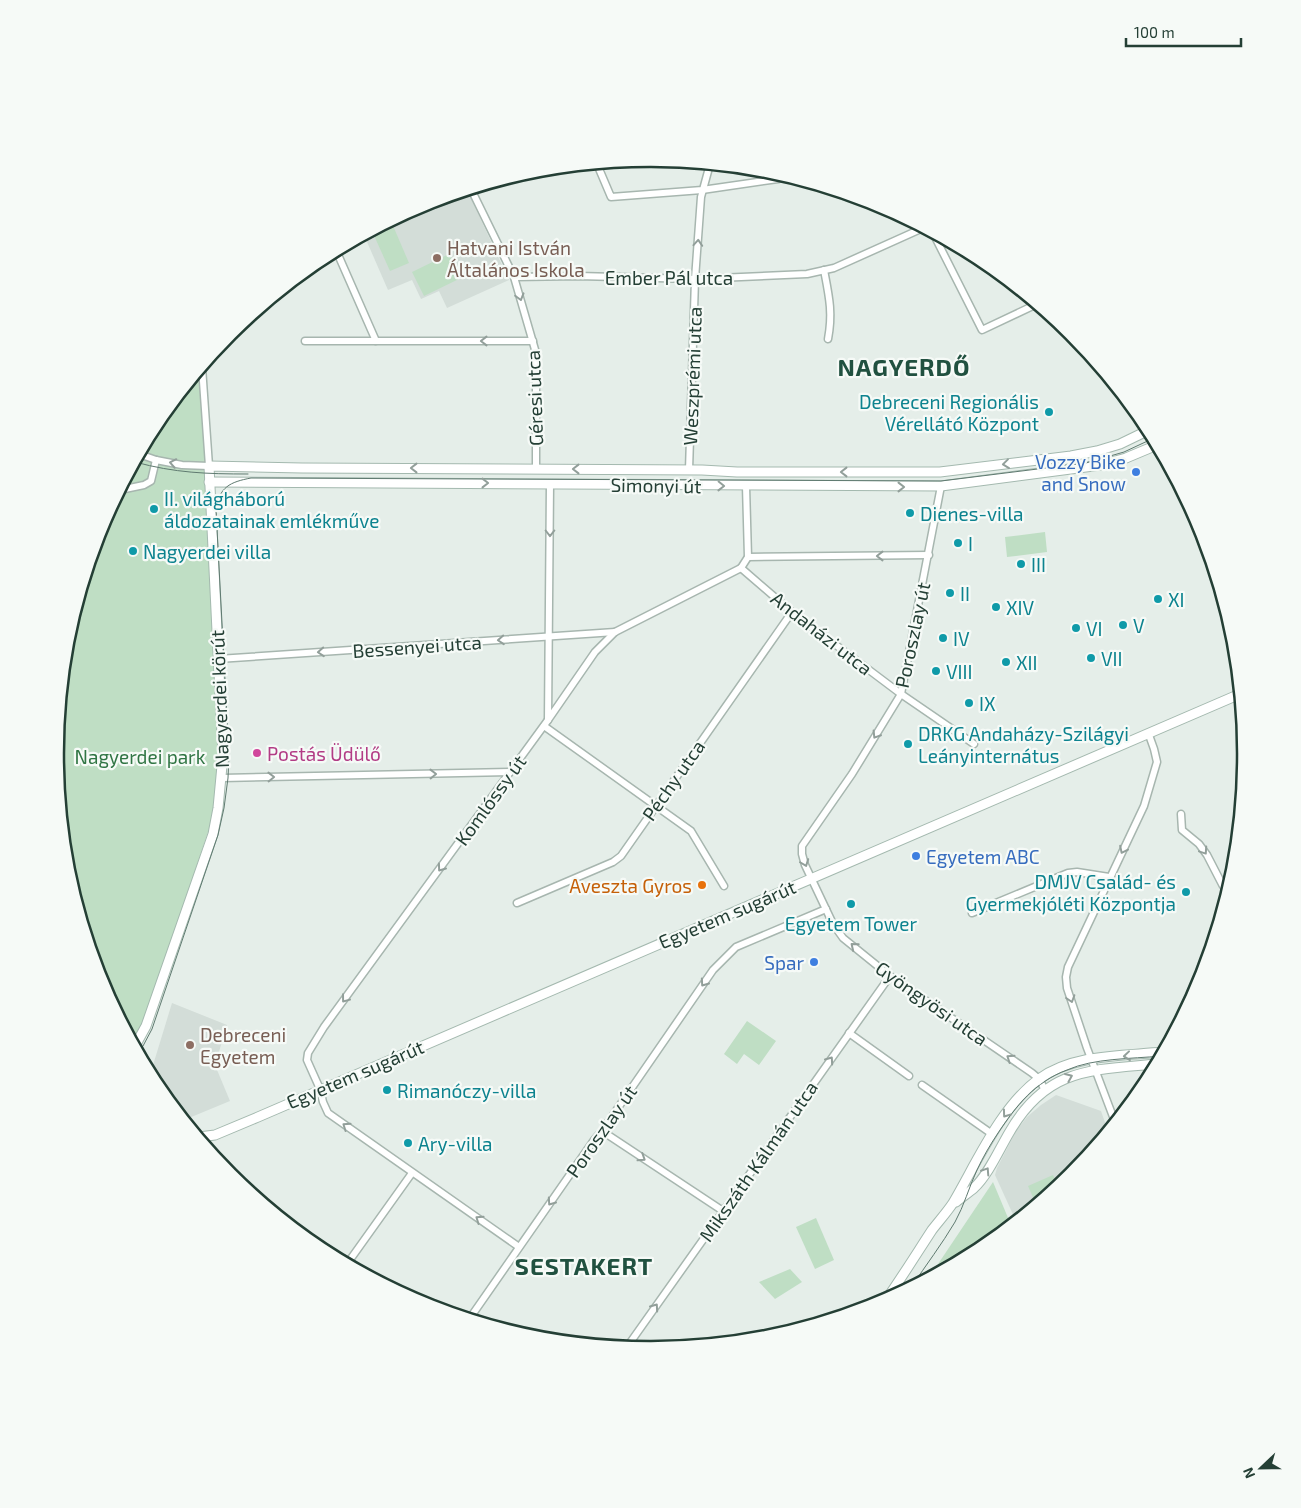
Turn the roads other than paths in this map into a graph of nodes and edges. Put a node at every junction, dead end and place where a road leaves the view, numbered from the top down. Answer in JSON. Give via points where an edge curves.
{"nodes":[{"id":1,"x":600,"y":170,"type":"edge"},
{"id":2,"x":708,"y":170,"type":"edge"},
{"id":3,"x":770,"y":180,"type":"edge"},
{"id":4,"x":702,"y":190,"type":"junction"},
{"id":5,"x":474,"y":195,"type":"edge"},
{"id":6,"x":916,"y":231,"type":"edge"},
{"id":7,"x":937,"y":242,"type":"edge"},
{"id":8,"x":339,"y":257,"type":"edge"},
{"id":9,"x":824,"y":270,"type":"junction"},
{"id":10,"x":514,"y":277,"type":"junction"},
{"id":11,"x":695,"y":279,"type":"junction"},
{"id":12,"x":1030,"y":307,"type":"edge"},
{"id":13,"x":828,"y":339,"type":"dead end"},
{"id":14,"x":305,"y":341,"type":"dead end"},
{"id":15,"x":376,"y":341,"type":"junction"},
{"id":16,"x":533,"y":341,"type":"junction"},
{"id":17,"x":203,"y":375,"type":"edge"},
{"id":18,"x":1142,"y":434,"type":"edge"},
{"id":19,"x":1151,"y":448,"type":"edge"},
{"id":20,"x":145,"y":456,"type":"edge"},
{"id":21,"x":156,"y":460,"type":"junction"},
{"id":22,"x":209,"y":466,"type":"junction"},
{"id":23,"x":536,"y":469,"type":"junction"},
{"id":24,"x":689,"y":470,"type":"junction"},
{"id":25,"x":209,"y":482,"type":"junction"},
{"id":26,"x":550,"y":484,"type":"junction"},
{"id":27,"x":746,"y":486,"type":"junction"},
{"id":28,"x":941,"y":486,"type":"junction"},
{"id":29,"x":127,"y":489,"type":"edge"},
{"id":30,"x":929,"y":555,"type":"junction"},
{"id":31,"x":748,"y":557,"type":"junction"},
{"id":32,"x":741,"y":568,"type":"junction"},
{"id":33,"x":792,"y":612,"type":"junction"},
{"id":34,"x":615,"y":632,"type":"junction"},
{"id":35,"x":549,"y":637,"type":"junction"},
{"id":36,"x":218,"y":659,"type":"junction"},
{"id":37,"x":901,"y":694,"type":"junction"},
{"id":38,"x":1234,"y":697,"type":"edge"},
{"id":39,"x":546,"y":723,"type":"junction"},
{"id":40,"x":1149,"y":735,"type":"junction"},
{"id":41,"x":974,"y":744,"type":"dead end"},
{"id":42,"x":510,"y":772,"type":"junction"},
{"id":43,"x":222,"y":778,"type":"junction"},
{"id":44,"x":655,"y":806,"type":"junction"},
{"id":45,"x":1181,"y":814,"type":"dead end"},
{"id":46,"x":802,"y":846,"type":"joint"},
{"id":47,"x":1110,"y":877,"type":"junction"},
{"id":48,"x":812,"y":879,"type":"junction"},
{"id":49,"x":1222,"y":884,"type":"edge"},
{"id":50,"x":724,"y":886,"type":"dead end"},
{"id":51,"x":517,"y":903,"type":"dead end"},
{"id":52,"x":826,"y":909,"type":"junction"},
{"id":53,"x":972,"y":913,"type":"dead end"},
{"id":54,"x":890,"y":976,"type":"junction"},
{"id":55,"x":849,"y":1033,"type":"junction"},
{"id":56,"x":138,"y":1040,"type":"edge"},
{"id":57,"x":1155,"y":1053,"type":"edge"},
{"id":58,"x":1091,"y":1059,"type":"junction"},
{"id":59,"x":1148,"y":1065,"type":"edge"},
{"id":60,"x":1095,"y":1070,"type":"junction"},
{"id":61,"x":910,"y":1076,"type":"dead end"},
{"id":62,"x":1038,"y":1079,"type":"junction"},
{"id":63,"x":922,"y":1085,"type":"dead end"},
{"id":64,"x":320,"y":1089,"type":"junction"},
{"id":65,"x":1045,"y":1090,"type":"junction"},
{"id":66,"x":1112,"y":1115,"type":"edge"},
{"id":67,"x":602,"y":1131,"type":"junction"},
{"id":68,"x":992,"y":1134,"type":"junction"},
{"id":69,"x":215,"y":1135,"type":"junction"},
{"id":70,"x":206,"y":1137,"type":"edge"},
{"id":71,"x":208,"y":1140,"type":"edge"},
{"id":72,"x":412,"y":1173,"type":"junction"},
{"id":73,"x":951,"y":1205,"type":"junction"},
{"id":74,"x":723,"y":1211,"type":"junction"},
{"id":75,"x":520,"y":1247,"type":"junction"},
{"id":76,"x":351,"y":1258,"type":"edge"},
{"id":77,"x":894,"y":1287,"type":"edge"},
{"id":78,"x":473,"y":1313,"type":"edge"},
{"id":79,"x":632,"y":1340,"type":"edge"}],
"edges":[{"from":1,"to":4,"type":"street","via":[[611,197]]},
{"from":2,"to":4,"type":"street","name":"Weszprémi utca"},
{"from":3,"to":4,"type":"street"},
{"from":11,"to":4,"type":"street","name":"Weszprémi utca","one_way":true},
{"from":5,"to":10,"type":"street","name":"Géresi utca"},
{"from":6,"to":9,"type":"street","name":"Ember Pál utca","via":[[857,259]]},
{"from":7,"to":12,"type":"street","via":[[982,330]]},
{"from":8,"to":15,"type":"street"},
{"from":9,"to":11,"type":"street","name":"Ember Pál utca","via":[[807,274]]},
{"from":9,"to":13,"type":"street","via":[[830,303]]},
{"from":10,"to":11,"type":"street","name":"Ember Pál utca"},
{"from":10,"to":16,"type":"street","name":"Géresi utca","one_way":true},
{"from":11,"to":24,"type":"street","name":"Weszprémi utca"},
{"from":14,"to":15,"type":"street"},
{"from":16,"to":15,"type":"street","one_way":true},
{"from":16,"to":23,"type":"street","name":"Géresi utca","via":[[536,353]]},
{"from":17,"to":22,"type":"street","name":"Nagyerdei körút"},
{"from":18,"to":24,"type":"street","name":"Simonyi út","one_way":true,"via":[[1120,444],[1071,456],[940,472]]},
{"from":19,"to":28,"type":"street","name":"Simonyi út","via":[[1101,465]]},
{"from":20,"to":21,"type":"street"},
{"from":22,"to":21,"type":"street","one_way":true},
{"from":21,"to":29,"type":"street","via":[[151,481]]},
{"from":23,"to":22,"type":"street","name":"Simonyi út","one_way":true},
{"from":22,"to":25,"type":"street","name":"Nagyerdei körút"},
{"from":24,"to":23,"type":"street","name":"Simonyi út","one_way":true},
{"from":25,"to":26,"type":"street","name":"Simonyi út","one_way":true},
{"from":25,"to":36,"type":"street","name":"Nagyerdei körút"},
{"from":26,"to":27,"type":"street","name":"Simonyi út","one_way":true},
{"from":26,"to":35,"type":"street","one_way":true},
{"from":27,"to":28,"type":"street","name":"Simonyi út","one_way":true},
{"from":27,"to":31,"type":"street"},
{"from":28,"to":30,"type":"street","name":"Poroszlay út"},
{"from":30,"to":31,"type":"street","one_way":true},
{"from":30,"to":37,"type":"street","name":"Poroszlay út"},
{"from":31,"to":32,"type":"street"},
{"from":32,"to":33,"type":"street","name":"Andaházi utca"},
{"from":32,"to":34,"type":"street","name":"Komlóssy út"},
{"from":33,"to":37,"type":"street","name":"Andaházi utca"},
{"from":33,"to":44,"type":"street","name":"Péchy utca"},
{"from":34,"to":35,"type":"street","name":"Bessenyei utca"},
{"from":34,"to":39,"type":"street","name":"Komlóssy út","via":[[595,652]]},
{"from":35,"to":36,"type":"street","name":"Bessenyei utca","one_way":true},
{"from":35,"to":39,"type":"street"},
{"from":36,"to":43,"type":"street","name":"Nagyerdei körút"},
{"from":37,"to":41,"type":"street","name":"Andaházi utca"},
{"from":37,"to":46,"type":"street","name":"Poroszlay út","one_way":true,"via":[[852,774]]},
{"from":38,"to":40,"type":"street","name":"Egyetem sugárút"},
{"from":39,"to":42,"type":"street","name":"Komlóssy út"},
{"from":39,"to":44,"type":"street"},
{"from":40,"to":47,"type":"street","one_way":true,"via":[[1157,762],[1144,806]]},
{"from":40,"to":48,"type":"street","name":"Egyetem sugárút"},
{"from":43,"to":42,"type":"street","one_way":true},
{"from":42,"to":64,"type":"street","name":"Komlóssy út","one_way":true,"via":[[317,1038],[308,1060]]},
{"from":43,"to":56,"type":"street","name":"Nagyerdei körút","via":[[213,834]]},
{"from":44,"to":50,"type":"street","via":[[691,831]]},
{"from":44,"to":51,"type":"street","name":"Péchy utca","via":[[613,862]]},
{"from":45,"to":49,"type":"street","one_way":true,"via":[[1182,830],[1199,844]]},
{"from":46,"to":48,"type":"street","name":"Gyöngyösi utca","one_way":true,"via":[[805,865]]},
{"from":47,"to":53,"type":"street","via":[[1068,873]]},
{"from":47,"to":58,"type":"street","one_way":true,"via":[[1066,977]]},
{"from":48,"to":52,"type":"street","name":"Gyöngyösi utca"},
{"from":48,"to":64,"type":"street","name":"Egyetem sugárút"},
{"from":54,"to":52,"type":"street","name":"Gyöngyösi utca","one_way":true,"via":[[843,938]]},
{"from":52,"to":67,"type":"street","name":"Poroszlay út","one_way":true,"via":[[736,947],[712,970]]},
{"from":54,"to":55,"type":"street","name":"Mikszáth Kálmán utca"},
{"from":62,"to":54,"type":"street","name":"Gyöngyösi utca","one_way":true},
{"from":55,"to":61,"type":"street"},
{"from":74,"to":55,"type":"street","name":"Mikszáth Kálmán utca","one_way":true},
{"from":57,"to":58,"type":"street","one_way":true},
{"from":58,"to":60,"type":"street"},
{"from":58,"to":62,"type":"street"},
{"from":59,"to":60,"type":"street"},
{"from":65,"to":60,"type":"street","one_way":true,"via":[[1070,1077]]},
{"from":60,"to":66,"type":"street"},
{"from":62,"to":65,"type":"street","name":"Gyöngyösi utca"},
{"from":62,"to":68,"type":"street","one_way":true,"via":[[1016,1100]]},
{"from":63,"to":68,"type":"street"},
{"from":64,"to":69,"type":"street","name":"Egyetem sugárút"},
{"from":72,"to":64,"type":"street","name":"Komlóssy út","one_way":true,"via":[[328,1113]]},
{"from":73,"to":65,"type":"street","one_way":true,"via":[[975,1187],[1025,1108]]},
{"from":67,"to":74,"type":"street","one_way":true},
{"from":67,"to":75,"type":"street","name":"Poroszlay út","one_way":true},
{"from":68,"to":73,"type":"street"},
{"from":69,"to":70,"type":"street","name":"Egyetem sugárút"},
{"from":69,"to":71,"type":"street","name":"Egyetem sugárút"},
{"from":75,"to":72,"type":"street","name":"Komlóssy út","one_way":true},
{"from":72,"to":76,"type":"street"},
{"from":73,"to":77,"type":"street"},
{"from":79,"to":74,"type":"street","name":"Mikszáth Kálmán utca","one_way":true},
{"from":75,"to":78,"type":"street","name":"Poroszlay út"}]}
